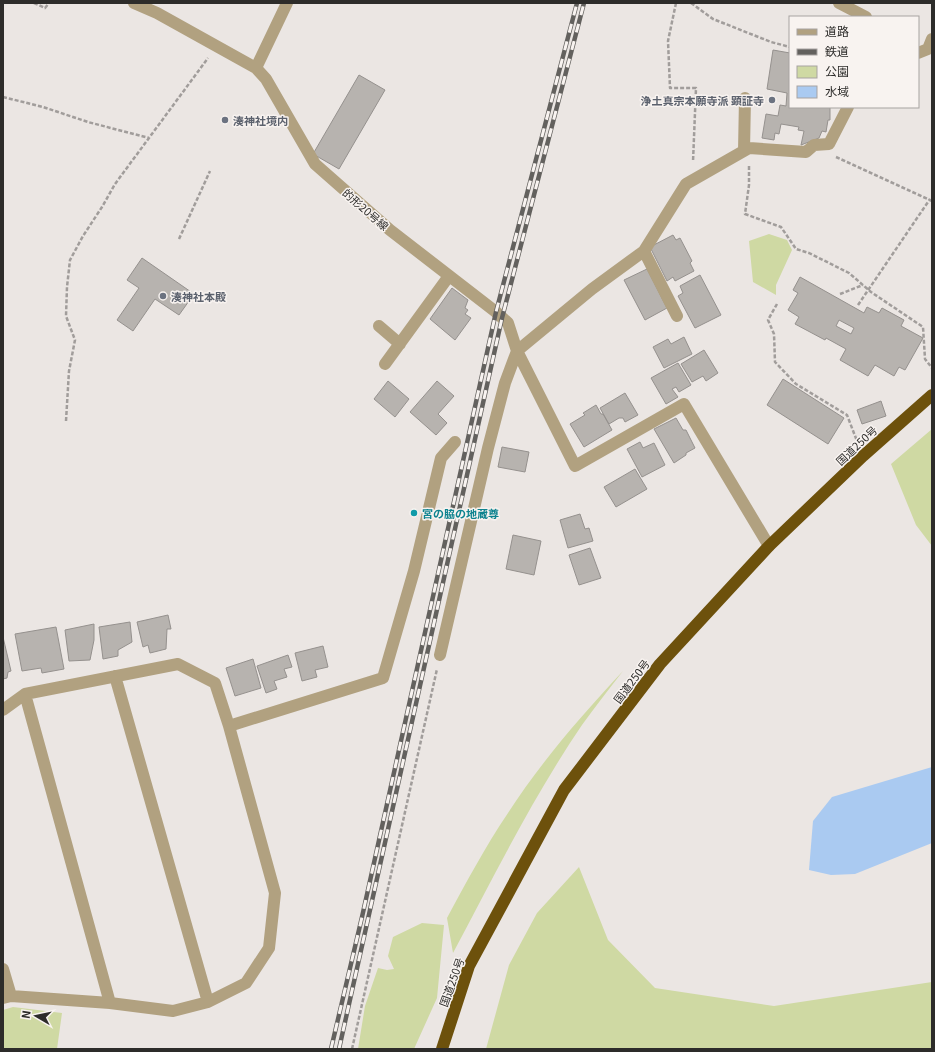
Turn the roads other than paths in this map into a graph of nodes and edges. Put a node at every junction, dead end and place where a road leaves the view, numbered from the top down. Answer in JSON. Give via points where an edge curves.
{"nodes":[{"id":1,"x":134,"y":3,"type":"edge"},
{"id":2,"x":287,"y":3,"type":"edge"},
{"id":3,"x":839,"y":3,"type":"edge"},
{"id":4,"x":864,"y":16,"type":"edge"},
{"id":5,"x":256,"y":68,"type":"junction"},
{"id":6,"x":745,"y":98,"type":"dead end"},
{"id":7,"x":847,"y":108,"type":"edge"},
{"id":8,"x":747,"y":149,"type":"junction"},
{"id":9,"x":644,"y":252,"type":"junction"},
{"id":10,"x":449,"y":276,"type":"junction"},
{"id":11,"x":677,"y":316,"type":"dead end"},
{"id":12,"x":379,"y":326,"type":"dead end"},
{"id":13,"x":400,"y":344,"type":"junction"},
{"id":14,"x":518,"y":351,"type":"junction"},
{"id":15,"x":385,"y":364,"type":"dead end"},
{"id":16,"x":932,"y":395,"type":"edge"},
{"id":17,"x":455,"y":442,"type":"dead end"},
{"id":18,"x":768,"y":546,"type":"junction"},
{"id":19,"x":440,"y":655,"type":"road end"},
{"id":20,"x":115,"y":676,"type":"junction"},
{"id":21,"x":25,"y":694,"type":"junction"},
{"id":22,"x":3,"y":710,"type":"edge"},
{"id":23,"x":229,"y":726,"type":"junction"},
{"id":24,"x":3,"y":969,"type":"edge"},
{"id":25,"x":7,"y":997,"type":"edge"},
{"id":26,"x":208,"y":1002,"type":"junction"},
{"id":27,"x":110,"y":1003,"type":"junction"},
{"id":28,"x":442,"y":1049,"type":"edge"}],
"edges":[{"from":1,"to":5,"type":"street"},
{"from":2,"to":5,"type":"street"},
{"from":3,"to":4,"type":"street"},
{"from":5,"to":10,"type":"street","name":"的形20号線","via":[[266,79],[315,164],[390,230]]},
{"from":6,"to":8,"type":"street"},
{"from":7,"to":8,"type":"street","via":[[829,144],[814,145],[806,152]]},
{"from":8,"to":9,"type":"street","via":[[686,184]]},
{"from":9,"to":11,"type":"street"},
{"from":9,"to":14,"type":"street","via":[[592,288]]},
{"from":10,"to":13,"type":"street"},
{"from":10,"to":14,"type":"street","name":"的形20号線","via":[[508,323]]},
{"from":12,"to":13,"type":"street"},
{"from":13,"to":15,"type":"street"},
{"from":14,"to":18,"type":"street","via":[[575,466],[684,404]]},
{"from":14,"to":19,"type":"street","via":[[505,383],[488,448]]},
{"from":16,"to":18,"type":"highway","name":"国道250号"},
{"from":17,"to":23,"type":"street","via":[[441,458],[414,571],[383,678]]},
{"from":18,"to":28,"type":"highway","name":"国道250号","via":[[660,664],[564,790],[469,966]]},
{"from":20,"to":21,"type":"street"},
{"from":20,"to":23,"type":"street","via":[[178,664],[215,684]]},
{"from":20,"to":26,"type":"street"},
{"from":21,"to":22,"type":"street"},
{"from":21,"to":27,"type":"street"},
{"from":23,"to":26,"type":"street","via":[[275,893],[269,948],[246,982]]},
{"from":24,"to":25,"type":"street"},
{"from":25,"to":27,"type":"street"},
{"from":26,"to":27,"type":"street","via":[[173,1011]]}]}
